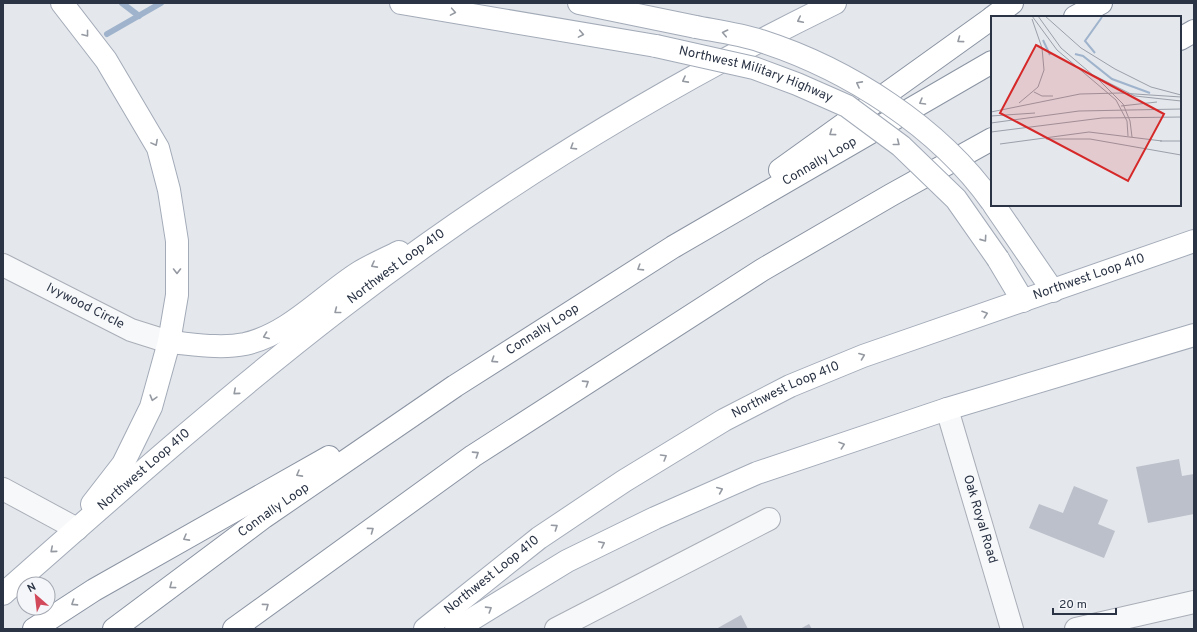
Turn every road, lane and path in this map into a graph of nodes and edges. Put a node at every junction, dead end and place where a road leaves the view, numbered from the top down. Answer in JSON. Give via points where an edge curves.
{"nodes":[{"id":1,"x":62,"y":3,"type":"edge"},
{"id":2,"x":400,"y":3,"type":"edge"},
{"id":3,"x":579,"y":3,"type":"edge"},
{"id":4,"x":835,"y":3,"type":"edge"},
{"id":5,"x":1012,"y":3,"type":"edge"},
{"id":6,"x":1101,"y":3,"type":"edge"},
{"id":7,"x":993,"y":16,"type":"edge"},
{"id":8,"x":1077,"y":16,"type":"edge"},
{"id":9,"x":991,"y":18,"type":"edge"},
{"id":10,"x":1194,"y":31,"type":"edge"},
{"id":11,"x":1181,"y":38,"type":"edge"},
{"id":12,"x":991,"y":63,"type":"edge"},
{"id":13,"x":991,"y":140,"type":"edge"},
{"id":14,"x":991,"y":201,"type":"edge"},
{"id":15,"x":995,"y":206,"type":"edge"},
{"id":16,"x":470,"y":213,"type":"junction"},
{"id":17,"x":1194,"y":241,"type":"edge"},
{"id":18,"x":672,"y":247,"type":"junction"},
{"id":19,"x":3,"y":265,"type":"edge"},
{"id":20,"x":1052,"y":291,"type":"junction"},
{"id":21,"x":1022,"y":301,"type":"junction"},
{"id":22,"x":1194,"y":336,"type":"edge"},
{"id":23,"x":169,"y":342,"type":"junction"},
{"id":24,"x":455,"y":386,"type":"junction"},
{"id":25,"x":947,"y":409,"type":"junction"},
{"id":26,"x":3,"y":489,"type":"edge"},
{"id":27,"x":769,"y":519,"type":"dead end"},
{"id":28,"x":77,"y":529,"type":"junction"},
{"id":29,"x":3,"y":594,"type":"edge"},
{"id":30,"x":1194,"y":602,"type":"edge"},
{"id":31,"x":34,"y":629,"type":"edge"},
{"id":32,"x":114,"y":629,"type":"edge"},
{"id":33,"x":234,"y":629,"type":"edge"},
{"id":34,"x":425,"y":629,"type":"edge"},
{"id":35,"x":456,"y":629,"type":"edge"},
{"id":36,"x":556,"y":629,"type":"edge"},
{"id":37,"x":1012,"y":629,"type":"edge"},
{"id":38,"x":1076,"y":629,"type":"edge"}],
"edges":[{"from":1,"to":23,"type":"main road","one_way":true,"via":[[106,60],[158,148],[169,190],[177,241],[177,295]]},
{"from":2,"to":21,"type":"main road","name":"Northwest Military Highway","one_way":true,"bridge":true,"via":[[656,46],[754,68],[847,106],[901,146],[956,199],[998,259]]},
{"from":14,"to":3,"type":"main road","name":"Northwest Military Highway","one_way":true,"bridge":true,"via":[[978,182],[923,129],[864,86],[808,58],[760,41]]},
{"from":4,"to":16,"type":"main road","name":"Northwest Loop 410","one_way":true,"via":[[680,83]]},
{"from":5,"to":7,"type":"main road"},
{"from":6,"to":8,"type":"main road"},
{"from":9,"to":18,"type":"main road","one_way":true},
{"from":10,"to":11,"type":"main road"},
{"from":12,"to":18,"type":"main road","name":"Connally Loop","one_way":true},
{"from":33,"to":13,"type":"main road","one_way":true,"via":[[472,456],[762,270]]},
{"from":15,"to":20,"type":"main road"},
{"from":16,"to":23,"type":"main road","one_way":true,"via":[[358,273],[271,334],[245,344],[224,346]]},
{"from":16,"to":28,"type":"main road","name":"Northwest Loop 410","one_way":true,"via":[[341,307],[280,356]]},
{"from":17,"to":20,"type":"main road","name":"Northwest Loop 410"},
{"from":18,"to":24,"type":"main road","name":"Connally Loop","one_way":true},
{"from":19,"to":23,"type":"street","name":"Ivywood Circle","via":[[131,330]]},
{"from":20,"to":21,"type":"main road","name":"Northwest Loop 410"},
{"from":34,"to":21,"type":"main road","name":"Northwest Loop 410","one_way":true,"via":[[539,538],[624,481],[724,420],[790,386],[863,356]]},
{"from":22,"to":25,"type":"main road","name":"Northwest Loop 410"},
{"from":23,"to":28,"type":"main road","one_way":true,"via":[[151,407],[123,464]]},
{"from":24,"to":31,"type":"main road","one_way":true,"via":[[101,586]]},
{"from":24,"to":32,"type":"main road","name":"Connally Loop","one_way":true,"via":[[264,517]]},
{"from":35,"to":25,"type":"main road","name":"Northwest Loop 410","one_way":true,"via":[[567,562],[655,518],[757,473]]},
{"from":25,"to":37,"type":"street","name":"Oak Royal Road"},
{"from":26,"to":28,"type":"street"},
{"from":27,"to":36,"type":"street"},
{"from":28,"to":29,"type":"main road","name":"Northwest Loop 410","one_way":true},
{"from":30,"to":38,"type":"street"}]}
